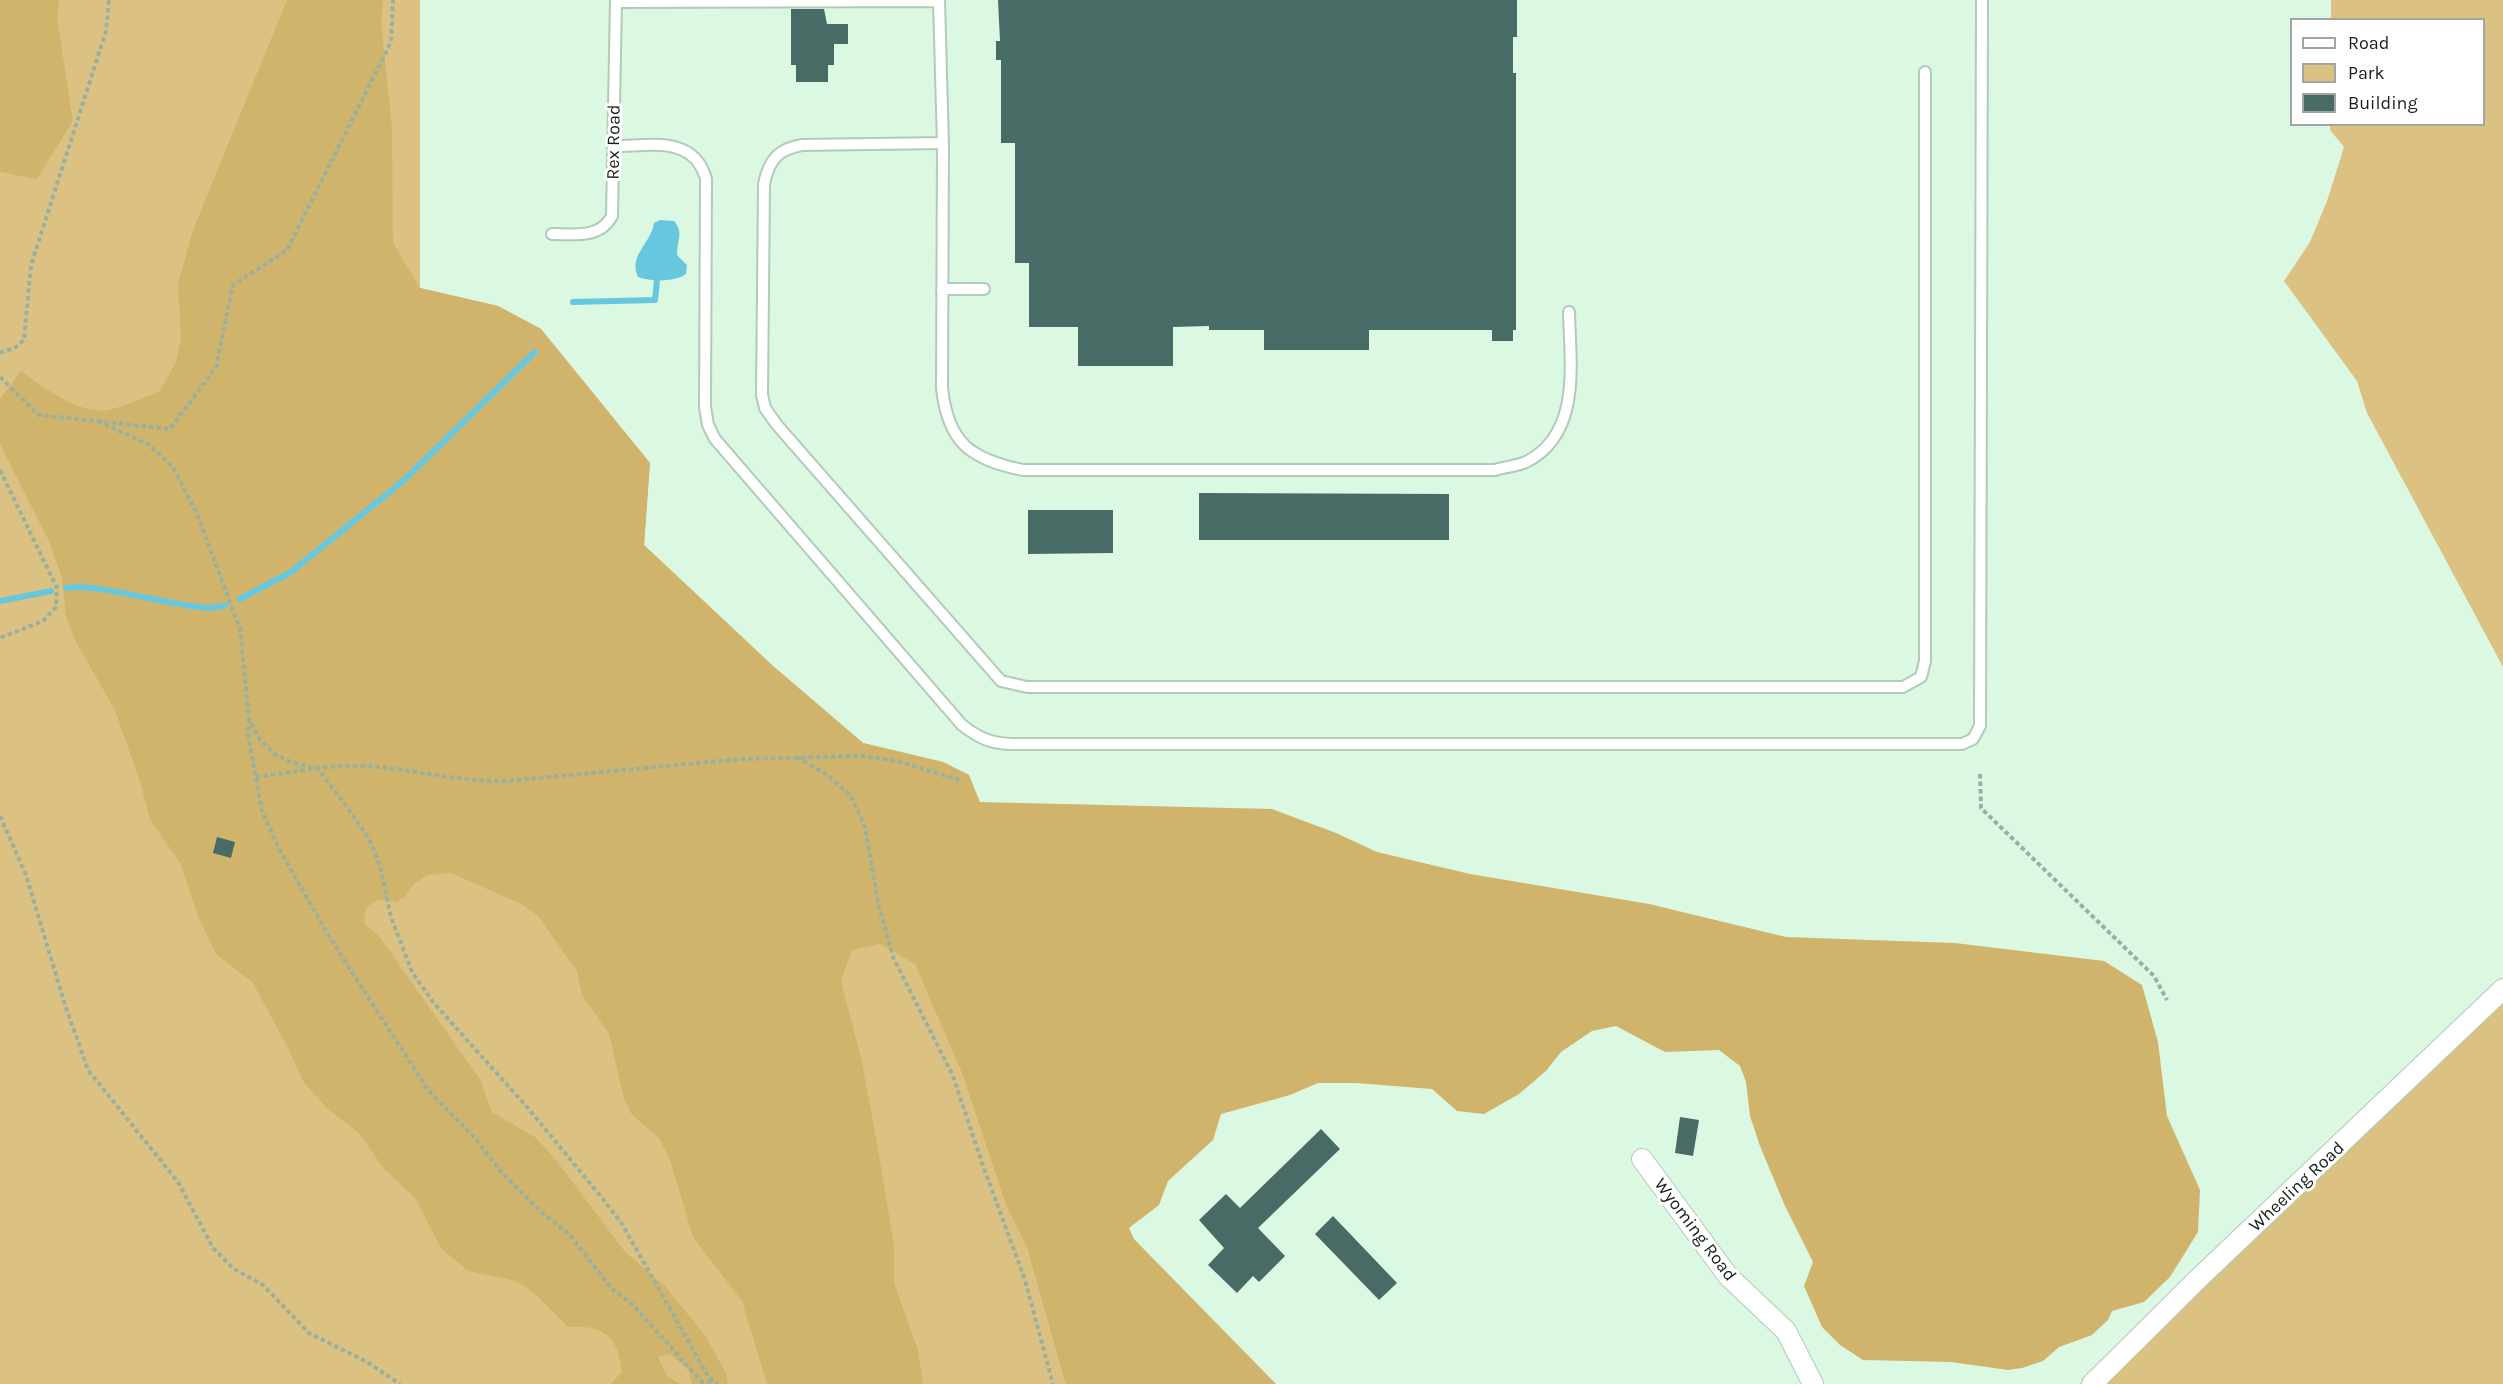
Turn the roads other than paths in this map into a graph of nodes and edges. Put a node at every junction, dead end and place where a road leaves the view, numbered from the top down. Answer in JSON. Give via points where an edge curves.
{"nodes":[{"id":1,"x":939,"y":0,"type":"edge"},
{"id":2,"x":1982,"y":0,"type":"edge"},
{"id":3,"x":616,"y":1,"type":"edge"},
{"id":4,"x":640,"y":1,"type":"edge"},
{"id":5,"x":1925,"y":72,"type":"dead end"},
{"id":6,"x":942,"y":143,"type":"junction"},
{"id":7,"x":614,"y":146,"type":"junction"},
{"id":8,"x":552,"y":234,"type":"dead end"},
{"id":9,"x":942,"y":289,"type":"junction"},
{"id":10,"x":984,"y":289,"type":"dead end"},
{"id":11,"x":1569,"y":312,"type":"dead end"},
{"id":12,"x":2503,"y":989,"type":"edge"},
{"id":13,"x":1642,"y":1159,"type":"dead end"},
{"id":14,"x":1813,"y":1384,"type":"edge"},
{"id":15,"x":2091,"y":1384,"type":"edge"}],
"edges":[{"from":1,"to":4,"type":"lane"},
{"from":1,"to":6,"type":"lane"},
{"from":2,"to":7,"type":"lane","via":[[1980,726],[1968,743],[1011,744],[978,738],[962,725],[716,439],[708,425],[705,407],[706,179],[702,165],[692,153],[680,148]]},
{"from":3,"to":4,"type":"lane"},
{"from":3,"to":7,"type":"lane","name":"Rex Road"},
{"from":5,"to":6,"type":"lane","via":[[1925,661],[1921,677],[1903,687],[1027,687],[1002,681],[777,425],[765,408],[762,395],[764,184],[767,168],[775,156],[786,148],[802,146]]},
{"from":6,"to":9,"type":"lane"},
{"from":7,"to":8,"type":"lane","name":"Rex Road","via":[[612,216],[607,225],[586,234]]},
{"from":9,"to":10,"type":"lane"},
{"from":9,"to":11,"type":"lane","via":[[944,412],[954,434],[972,453],[993,464],[1023,470],[1495,470],[1526,462],[1556,434],[1566,414],[1570,398]]},
{"from":12,"to":15,"type":"street","name":"Wheeling Road"},
{"from":13,"to":14,"type":"street","name":"Wyoming Road","via":[[1728,1276],[1786,1331]]}]}
